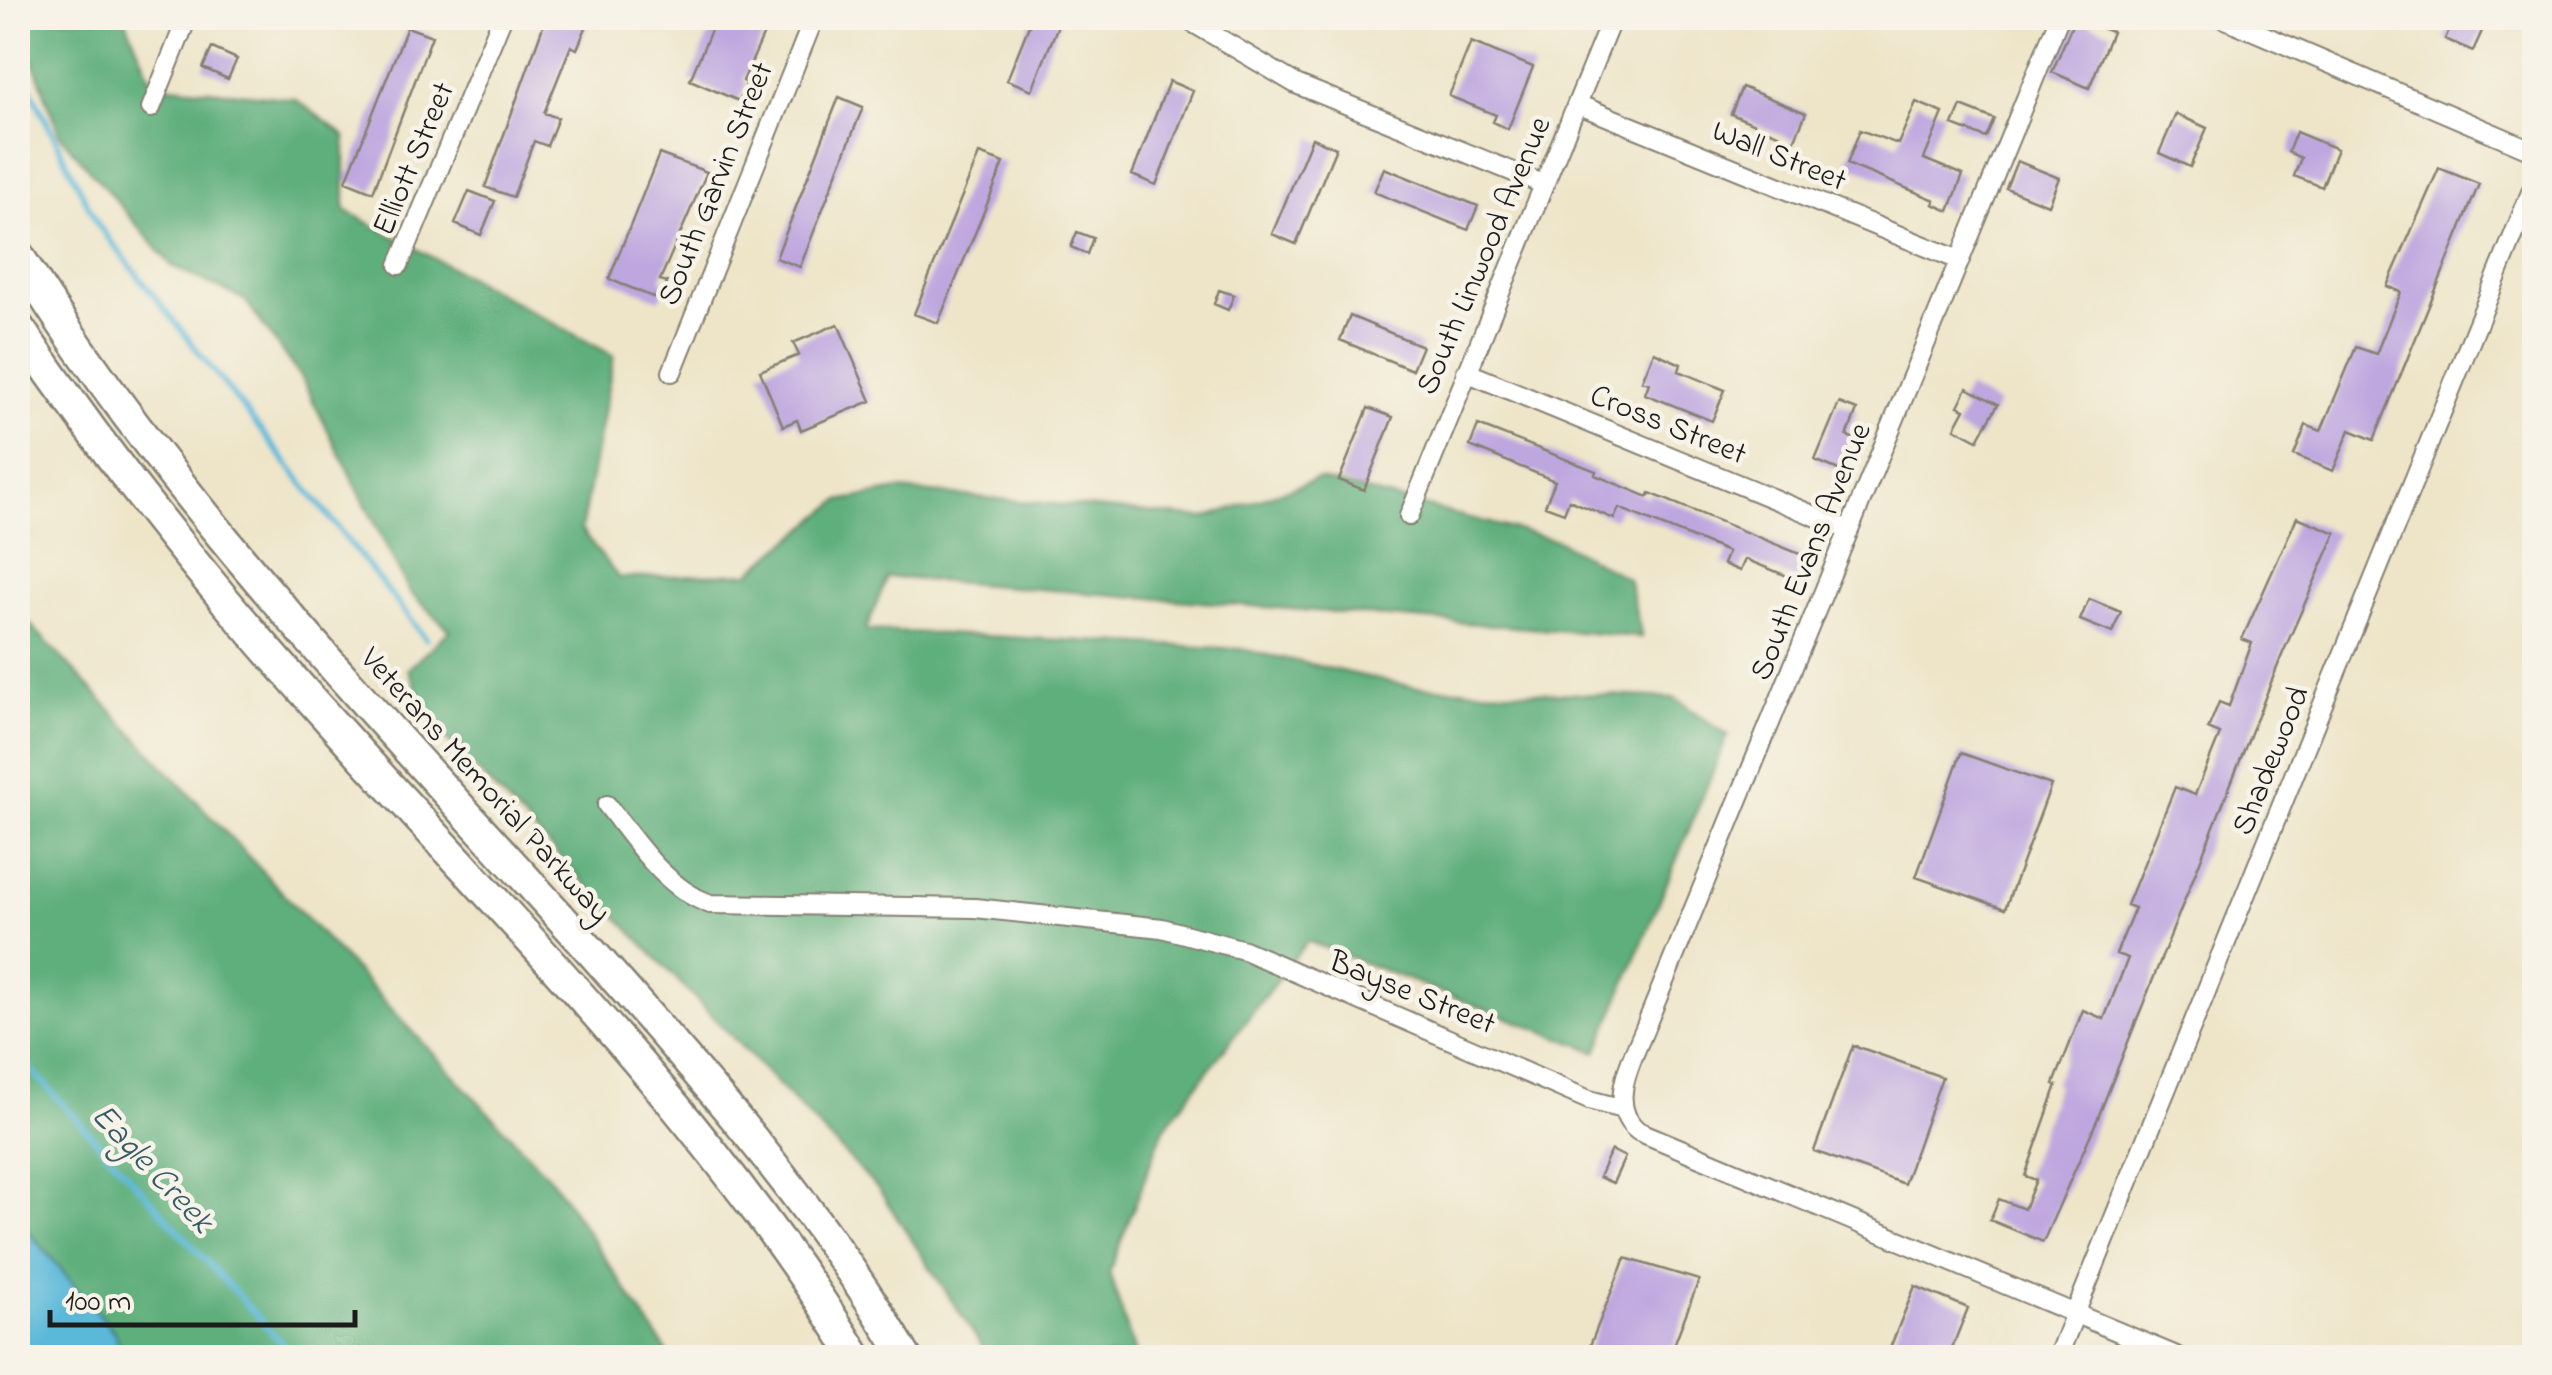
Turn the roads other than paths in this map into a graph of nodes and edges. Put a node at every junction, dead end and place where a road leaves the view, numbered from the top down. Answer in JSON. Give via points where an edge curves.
{"nodes":[{"id":1,"x":187,"y":18,"type":"edge"},
{"id":2,"x":502,"y":18,"type":"edge"},
{"id":3,"x":814,"y":18,"type":"edge"},
{"id":4,"x":1186,"y":18,"type":"edge"},
{"id":5,"x":1612,"y":18,"type":"edge"},
{"id":6,"x":2060,"y":18,"type":"edge"},
{"id":7,"x":2223,"y":18,"type":"edge"},
{"id":8,"x":2270,"y":26,"type":"edge"},
{"id":9,"x":1577,"y":104,"type":"junction"},
{"id":10,"x":151,"y":108,"type":"dead end"},
{"id":11,"x":2534,"y":150,"type":"edge"},
{"id":12,"x":1543,"y":184,"type":"junction"},
{"id":13,"x":2534,"y":185,"type":"edge"},
{"id":14,"x":18,"y":255,"type":"edge"},
{"id":15,"x":1960,"y":260,"type":"junction"},
{"id":16,"x":399,"y":265,"type":"dead end"},
{"id":17,"x":18,"y":327,"type":"edge"},
{"id":18,"x":672,"y":372,"type":"dead end"},
{"id":19,"x":1466,"y":372,"type":"junction"},
{"id":20,"x":1409,"y":516,"type":"dead end"},
{"id":21,"x":1849,"y":530,"type":"junction"},
{"id":22,"x":606,"y":805,"type":"dead end"},
{"id":23,"x":1622,"y":1109,"type":"junction"},
{"id":24,"x":2073,"y":1316,"type":"junction"},
{"id":25,"x":857,"y":1358,"type":"edge"},
{"id":26,"x":906,"y":1358,"type":"edge"},
{"id":27,"x":2057,"y":1358,"type":"edge"},
{"id":28,"x":2181,"y":1358,"type":"edge"}],
"edges":[{"from":1,"to":10,"type":"street"},
{"from":2,"to":16,"type":"street","name":"Elliott Street"},
{"from":3,"to":18,"type":"street","name":"South Garvin Street"},
{"from":4,"to":12,"type":"street","via":[[1296,84]]},
{"from":5,"to":9,"type":"street","name":"South Linwood Avenue"},
{"from":6,"to":15,"type":"street","name":"South Evans Avenue"},
{"from":7,"to":8,"type":"street"},
{"from":8,"to":11,"type":"street"},
{"from":9,"to":12,"type":"street","name":"South Linwood Avenue"},
{"from":9,"to":15,"type":"street","name":"Wall Street"},
{"from":12,"to":19,"type":"street","name":"South Linwood Avenue"},
{"from":13,"to":24,"type":"street","name":"Shadewood"},
{"from":14,"to":26,"type":"highway","name":"Veterans Memorial Parkway","via":[[183,490],[684,1055],[807,1214]]},
{"from":15,"to":21,"type":"street","name":"South Evans Avenue"},
{"from":17,"to":25,"type":"highway","via":[[85,424],[225,601],[692,1126]]},
{"from":19,"to":20,"type":"street","name":"South Linwood Avenue"},
{"from":19,"to":21,"type":"street","name":"Cross Street"},
{"from":21,"to":23,"type":"street","name":"South Evans Avenue","via":[[1647,1023],[1624,1084]]},
{"from":22,"to":23,"type":"street","name":"Bayse Street","via":[[668,878],[710,904],[974,908],[1162,928],[1244,950]]},
{"from":23,"to":24,"type":"street","name":"Bayse Street","via":[[1638,1130]]},
{"from":24,"to":27,"type":"street","name":"Shadewood"},
{"from":24,"to":28,"type":"street","name":"Bayse Street"}]}
